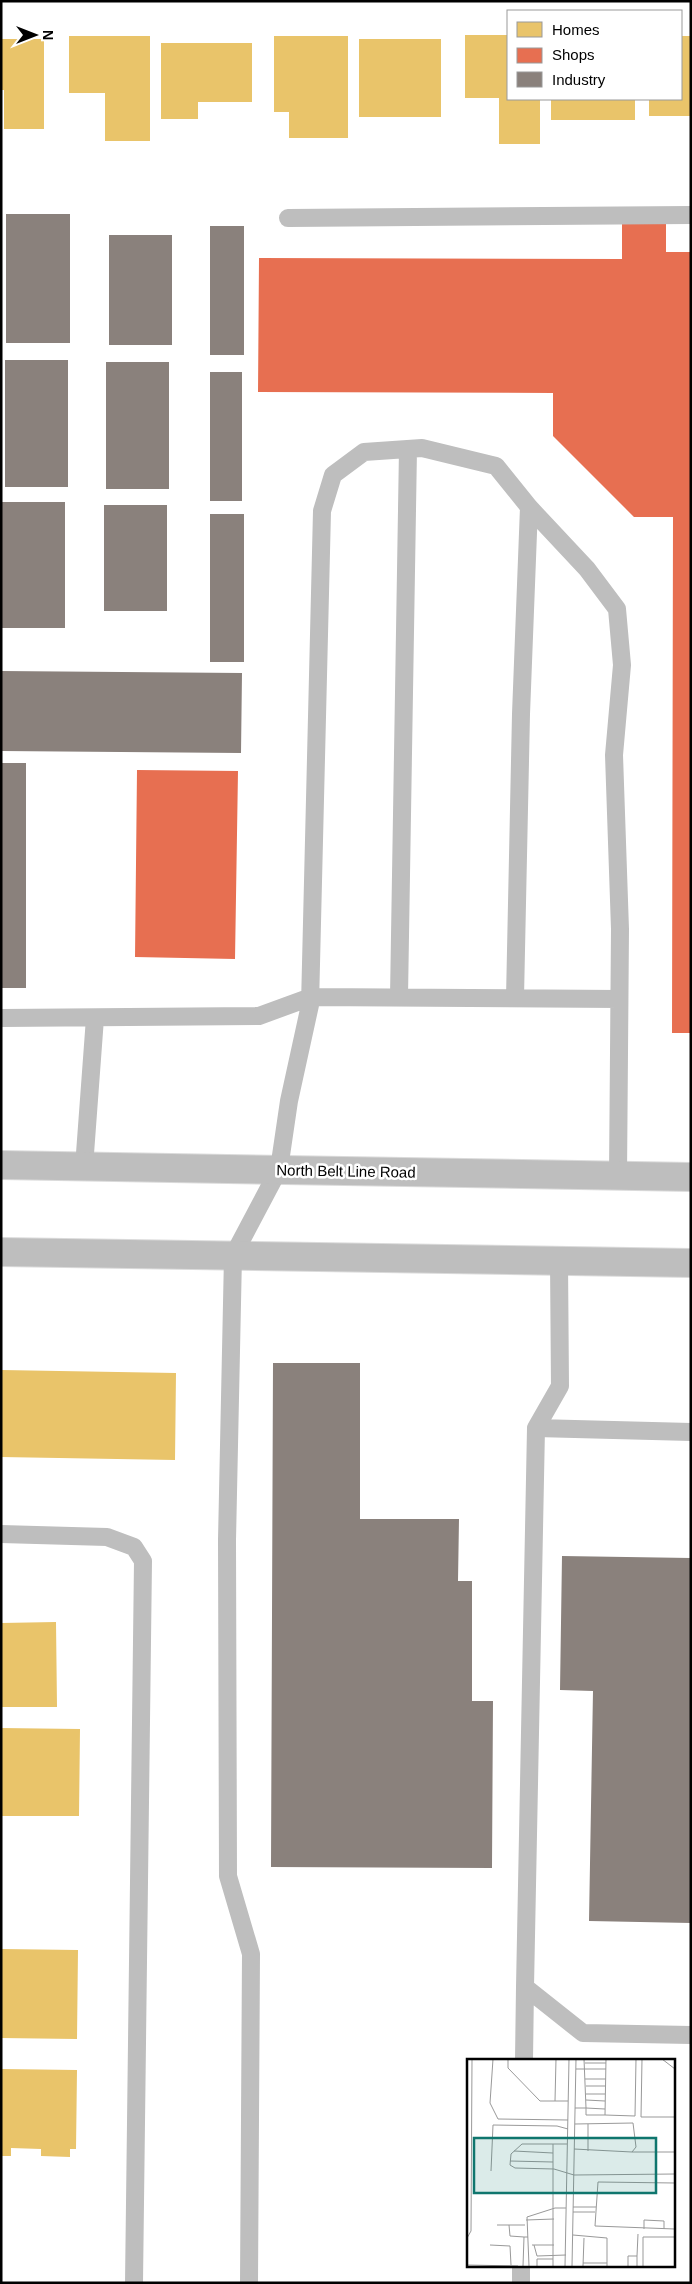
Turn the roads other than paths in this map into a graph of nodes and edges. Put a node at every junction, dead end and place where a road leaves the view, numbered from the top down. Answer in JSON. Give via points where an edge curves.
{"nodes":[{"id":1,"x":691,"y":215,"type":"edge"},
{"id":2,"x":288,"y":218,"type":"dead end"},
{"id":3,"x":408,"y":449,"type":"junction"},
{"id":4,"x":529,"y":507,"type":"junction"},
{"id":5,"x":311,"y":996,"type":"junction"},
{"id":6,"x":399,"y":998,"type":"junction"},
{"id":7,"x":515,"y":998,"type":"junction"},
{"id":8,"x":619,"y":999,"type":"junction"},
{"id":9,"x":1,"y":1018,"type":"edge"},
{"id":10,"x":95,"y":1018,"type":"junction"},
{"id":11,"x":1,"y":1165,"type":"edge"},
{"id":12,"x":84,"y":1166,"type":"junction"},
{"id":13,"x":279,"y":1170,"type":"junction"},
{"id":14,"x":618,"y":1176,"type":"junction"},
{"id":15,"x":691,"y":1177,"type":"edge"},
{"id":16,"x":1,"y":1252,"type":"edge"},
{"id":17,"x":233,"y":1256,"type":"junction"},
{"id":18,"x":559,"y":1261,"type":"junction"},
{"id":19,"x":691,"y":1263,"type":"edge"},
{"id":20,"x":536,"y":1428,"type":"junction"},
{"id":21,"x":691,"y":1432,"type":"edge"},
{"id":22,"x":1,"y":1534,"type":"edge"},
{"id":23,"x":526,"y":1986,"type":"junction"},
{"id":24,"x":691,"y":2035,"type":"edge"},
{"id":25,"x":524,"y":2059,"type":"edge"},
{"id":26,"x":521,"y":2266,"type":"edge"},
{"id":27,"x":134,"y":2283,"type":"edge"},
{"id":28,"x":249,"y":2283,"type":"edge"},
{"id":29,"x":521,"y":2283,"type":"edge"}],
"edges":[{"from":1,"to":2,"type":"lane"},
{"from":3,"to":4,"type":"lane","via":[[422,448],[496,466]]},
{"from":3,"to":5,"type":"lane","via":[[364,452],[333,475],[322,511]]},
{"from":3,"to":6,"type":"lane"},
{"from":4,"to":7,"type":"lane"},
{"from":4,"to":8,"type":"lane","via":[[587,569],[618,608],[622,665],[614,755]]},
{"from":5,"to":6,"type":"lane"},
{"from":5,"to":10,"type":"lane","via":[[259,1016]]},
{"from":5,"to":13,"type":"lane"},
{"from":6,"to":7,"type":"lane"},
{"from":7,"to":8,"type":"lane"},
{"from":8,"to":14,"type":"lane"},
{"from":9,"to":10,"type":"lane"},
{"from":10,"to":12,"type":"lane"},
{"from":11,"to":12,"type":"main road","name":"North Belt Line Road"},
{"from":12,"to":13,"type":"main road","name":"North Belt Line Road"},
{"from":13,"to":14,"type":"main road","name":"North Belt Line Road"},
{"from":13,"to":17,"type":"lane"},
{"from":14,"to":15,"type":"main road","name":"North Belt Line Road"},
{"from":16,"to":17,"type":"main road"},
{"from":17,"to":18,"type":"main road"},
{"from":17,"to":28,"type":"lane","via":[[227,1540],[228,1876],[251,1954]]},
{"from":18,"to":19,"type":"main road"},
{"from":18,"to":20,"type":"lane","via":[[560,1386]]},
{"from":20,"to":21,"type":"lane"},
{"from":20,"to":23,"type":"lane"},
{"from":22,"to":27,"type":"lane","via":[[108,1537],[134,1547],[143,1561]]},
{"from":23,"to":24,"type":"lane","via":[[583,2033]]},
{"from":23,"to":25,"type":"lane"},
{"from":26,"to":29,"type":"lane"}]}
